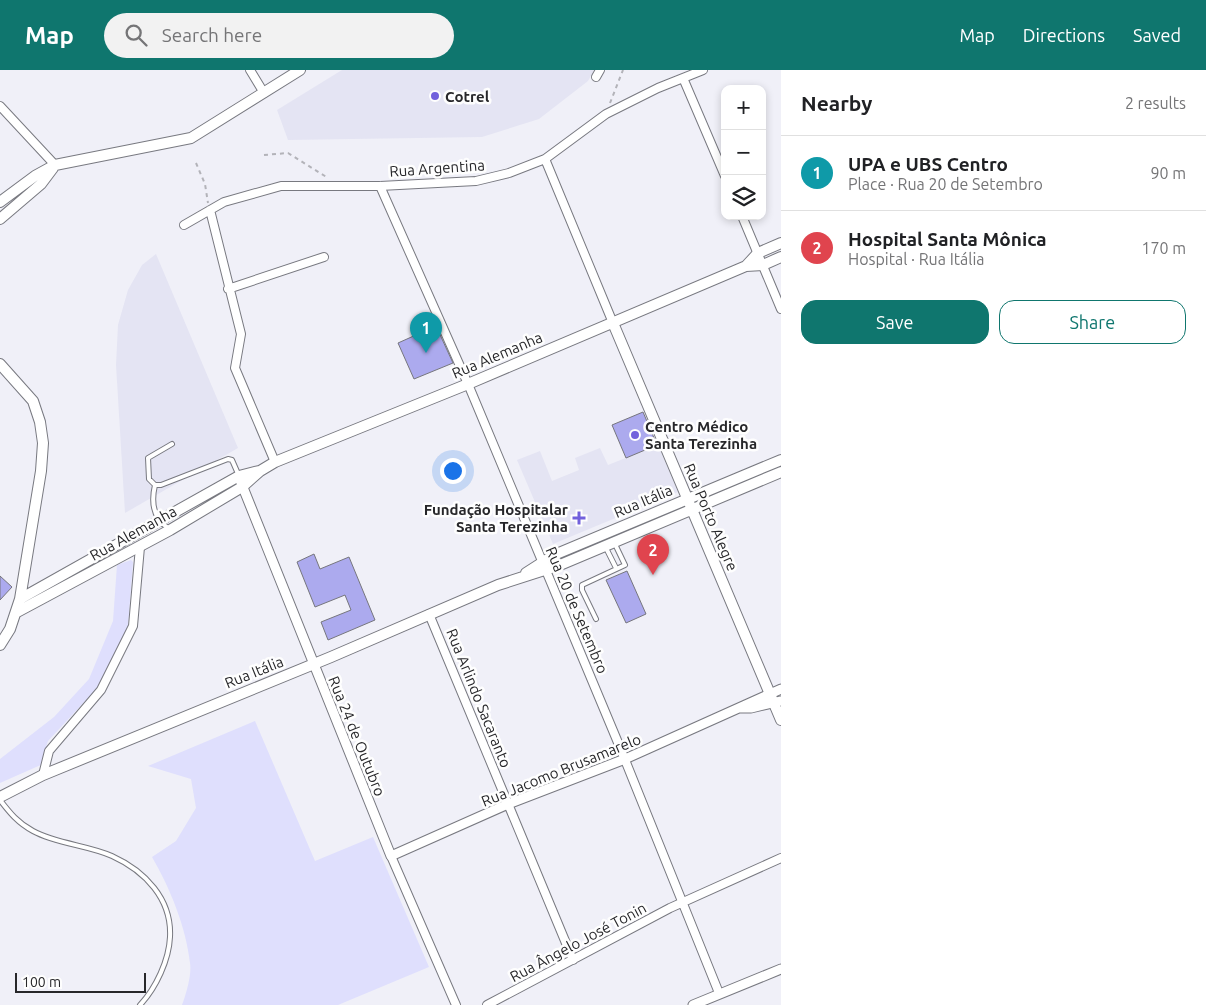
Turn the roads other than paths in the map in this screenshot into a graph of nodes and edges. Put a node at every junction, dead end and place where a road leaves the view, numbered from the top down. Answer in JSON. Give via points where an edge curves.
{"nodes":[{"id":1,"x":250,"y":70,"type":"edge"},
{"id":2,"x":300,"y":70,"type":"edge"},
{"id":3,"x":703,"y":70,"type":"edge"},
{"id":4,"x":683,"y":78,"type":"junction"},
{"id":5,"x":264,"y":93,"type":"junction"},
{"id":6,"x":0,"y":106,"type":"edge"},
{"id":7,"x":545,"y":158,"type":"junction"},
{"id":8,"x":56,"y":165,"type":"junction"},
{"id":9,"x":725,"y":175,"type":"edge"},
{"id":10,"x":380,"y":186,"type":"junction"},
{"id":11,"x":0,"y":202,"type":"edge"},
{"id":12,"x":210,"y":210,"type":"junction"},
{"id":13,"x":0,"y":219,"type":"edge"},
{"id":14,"x":744,"y":220,"type":"edge"},
{"id":15,"x":184,"y":225,"type":"dead end"},
{"id":16,"x":781,"y":243,"type":"edge"},
{"id":17,"x":758,"y":253,"type":"junction"},
{"id":18,"x":324,"y":257,"type":"dead end"},
{"id":19,"x":781,"y":257,"type":"edge"},
{"id":20,"x":763,"y":265,"type":"junction"},
{"id":21,"x":746,"y":266,"type":"junction"},
{"id":22,"x":228,"y":289,"type":"junction"},
{"id":23,"x":781,"y":309,"type":"edge"},
{"id":24,"x":613,"y":323,"type":"junction"},
{"id":25,"x":0,"y":364,"type":"edge"},
{"id":26,"x":468,"y":384,"type":"junction"},
{"id":27,"x":172,"y":444,"type":"dead end"},
{"id":28,"x":781,"y":460,"type":"edge"},
{"id":29,"x":275,"y":462,"type":"junction"},
{"id":30,"x":260,"y":471,"type":"junction"},
{"id":31,"x":781,"y":472,"type":"edge"},
{"id":32,"x":239,"y":476,"type":"junction"},
{"id":33,"x":154,"y":484,"type":"junction"},
{"id":34,"x":242,"y":487,"type":"junction"},
{"id":35,"x":687,"y":499,"type":"junction"},
{"id":36,"x":691,"y":510,"type":"junction"},
{"id":37,"x":159,"y":522,"type":"junction"},
{"id":38,"x":170,"y":530,"type":"junction"},
{"id":39,"x":610,"y":544,"type":"junction"},
{"id":40,"x":140,"y":547,"type":"junction"},
{"id":41,"x":544,"y":566,"type":"junction"},
{"id":42,"x":616,"y":568,"type":"junction"},
{"id":43,"x":18,"y":606,"type":"junction"},
{"id":44,"x":429,"y":614,"type":"junction"},
{"id":45,"x":596,"y":619,"type":"dead end"},
{"id":46,"x":0,"y":645,"type":"edge"},
{"id":47,"x":313,"y":664,"type":"junction"},
{"id":48,"x":781,"y":689,"type":"edge"},
{"id":49,"x":775,"y":699,"type":"edge"},
{"id":50,"x":781,"y":720,"type":"edge"},
{"id":51,"x":625,"y":759,"type":"junction"},
{"id":52,"x":43,"y":775,"type":"junction"},
{"id":53,"x":0,"y":799,"type":"edge"},
{"id":54,"x":508,"y":804,"type":"junction"},
{"id":55,"x":391,"y":856,"type":"junction"},
{"id":56,"x":781,"y":858,"type":"edge"},
{"id":57,"x":681,"y":903,"type":"junction"},
{"id":58,"x":573,"y":960,"type":"junction"},
{"id":59,"x":781,"y":968,"type":"edge"},
{"id":60,"x":719,"y":993,"type":"junction"},
{"id":61,"x":140,"y":1005,"type":"edge"},
{"id":62,"x":456,"y":1005,"type":"edge"},
{"id":63,"x":487,"y":1005,"type":"edge"},
{"id":64,"x":693,"y":1005,"type":"edge"}],
"edges":[{"from":1,"to":5,"type":"street"},
{"from":2,"to":5,"type":"main road"},
{"from":3,"to":4,"type":"street","name":"Rua Argentina"},
{"from":4,"to":7,"type":"street","name":"Rua Argentina","via":[[606,114]]},
{"from":4,"to":9,"type":"street"},
{"from":5,"to":8,"type":"main road","via":[[191,138]]},
{"from":6,"to":8,"type":"street"},
{"from":7,"to":10,"type":"street","name":"Rua Argentina","via":[[509,173],[476,181]]},
{"from":7,"to":24,"type":"street","name":"Rua Porto Alegre"},
{"from":8,"to":11,"type":"main road"},
{"from":8,"to":13,"type":"main road","via":[[41,184]]},
{"from":10,"to":12,"type":"street","name":"Rua Argentina","via":[[281,186],[240,196]]},
{"from":10,"to":26,"type":"street","name":"Rua 20 de Setembro"},
{"from":12,"to":15,"type":"street","name":"Rua Argentina"},
{"from":12,"to":22,"type":"street"},
{"from":14,"to":17,"type":"street"},
{"from":16,"to":17,"type":"main road","name":"Rua Alemanha"},
{"from":17,"to":20,"type":"street"},
{"from":17,"to":21,"type":"main road","name":"Rua Alemanha"},
{"from":18,"to":22,"type":"street"},
{"from":19,"to":20,"type":"main road","name":"Rua Alemanha"},
{"from":20,"to":21,"type":"main road","name":"Rua Alemanha"},
{"from":20,"to":23,"type":"street"},
{"from":21,"to":24,"type":"main road","name":"Rua Alemanha"},
{"from":22,"to":29,"type":"street","via":[[241,334],[235,368]]},
{"from":24,"to":26,"type":"main road","name":"Rua Alemanha"},
{"from":24,"to":35,"type":"main road","name":"Rua Porto Alegre"},
{"from":25,"to":43,"type":"main road","via":[[32,401],[43,443]]},
{"from":26,"to":29,"type":"main road","name":"Rua Alemanha"},
{"from":26,"to":41,"type":"street","name":"Rua 20 de Setembro"},
{"from":27,"to":33,"type":"lane","via":[[148,458],[150,479]]},
{"from":28,"to":35,"type":"main road","name":"Rua Itália"},
{"from":29,"to":30,"type":"main road","name":"Rua Alemanha"},
{"from":30,"to":32,"type":"main road","name":"Rua Alemanha"},
{"from":30,"to":34,"type":"main road","name":"Rua Alemanha"},
{"from":31,"to":36,"type":"main road","name":"Rua Itália"},
{"from":32,"to":33,"type":"lane","via":[[236,465],[228,459],[161,485]]},
{"from":32,"to":34,"type":"street","name":"Rua 24 de Outubro"},
{"from":32,"to":37,"type":"main road","name":"Rua Alemanha"},
{"from":33,"to":37,"type":"lane","via":[[154,515]]},
{"from":34,"to":38,"type":"main road","name":"Rua Alemanha"},
{"from":34,"to":47,"type":"street","name":"Rua 24 de Outubro"},
{"from":35,"to":36,"type":"main road","name":"Rua Porto Alegre"},
{"from":35,"to":41,"type":"main road","name":"Rua Itália"},
{"from":36,"to":39,"type":"main road","name":"Rua Itália"},
{"from":36,"to":49,"type":"main road","name":"Rua Porto Alegre"},
{"from":37,"to":38,"type":"lane"},
{"from":37,"to":43,"type":"main road","name":"Rua Alemanha"},
{"from":38,"to":40,"type":"main road","name":"Rua Alemanha"},
{"from":39,"to":41,"type":"main road","name":"Rua Itália"},
{"from":39,"to":42,"type":"lane"},
{"from":39,"to":42,"type":"lane","via":[[625,565]]},
{"from":40,"to":43,"type":"main road","name":"Rua Alemanha"},
{"from":40,"to":52,"type":"street","via":[[133,626],[101,690],[49,751]]},
{"from":41,"to":44,"type":"main road","name":"Rua Itália"},
{"from":41,"to":51,"type":"street","name":"Rua 20 de Setembro"},
{"from":42,"to":45,"type":"lane","via":[[582,585]]},
{"from":43,"to":46,"type":"main road"},
{"from":44,"to":47,"type":"main road","name":"Rua Itália"},
{"from":44,"to":54,"type":"street","name":"Rua Arlindo Sacaranto"},
{"from":47,"to":52,"type":"main road","name":"Rua Itália"},
{"from":47,"to":55,"type":"street","name":"Rua 24 de Outubro"},
{"from":48,"to":49,"type":"street","name":"Rua Jacomo Brusamarelo"},
{"from":49,"to":50,"type":"main road","name":"Rua Porto Alegre"},
{"from":49,"to":51,"type":"street","name":"Rua Jacomo Brusamarelo","via":[[748,702],[741,708]]},
{"from":51,"to":54,"type":"street","name":"Rua Jacomo Brusamarelo"},
{"from":51,"to":57,"type":"street","name":"Rua 20 de Setembro"},
{"from":52,"to":53,"type":"main road","name":"Rua Itália"},
{"from":53,"to":61,"type":"lane","via":[[18,822],[34,832],[112,856],[142,874],[160,894],[171,925],[170,947],[153,988]]},
{"from":54,"to":55,"type":"street","name":"Rua Jacomo Brusamarelo"},
{"from":54,"to":58,"type":"street","name":"Rua Arlindo Sacaranto"},
{"from":55,"to":62,"type":"street","name":"Rua 24 de Outubro"},
{"from":56,"to":57,"type":"street","name":"Rua Ângelo José Tonin"},
{"from":57,"to":58,"type":"street","name":"Rua Ângelo José Tonin"},
{"from":57,"to":60,"type":"street","name":"Rua 20 de Setembro"},
{"from":58,"to":63,"type":"street","name":"Rua Ângelo José Tonin"},
{"from":59,"to":60,"type":"street"},
{"from":60,"to":64,"type":"street"}]}
